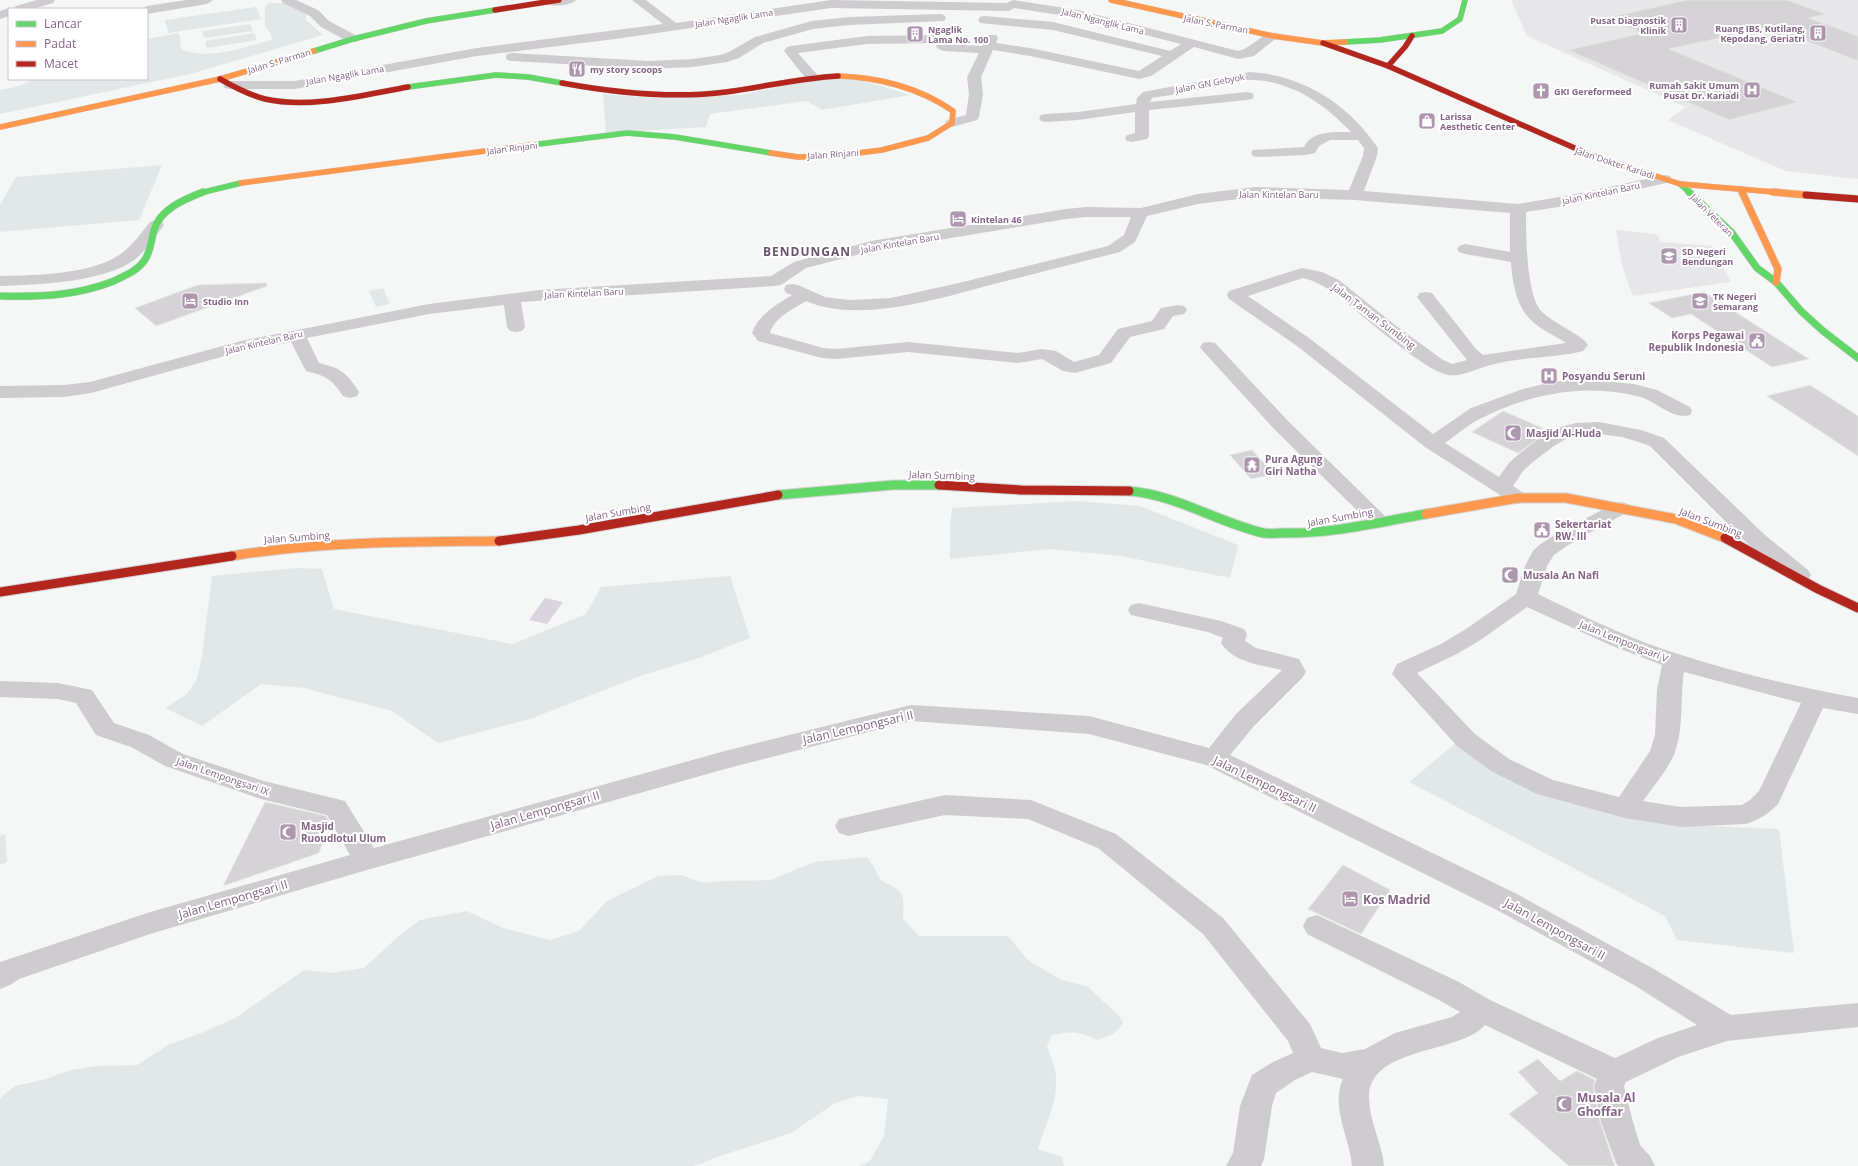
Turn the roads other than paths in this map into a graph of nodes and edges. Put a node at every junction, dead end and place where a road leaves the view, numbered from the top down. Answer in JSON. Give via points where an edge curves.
{"nodes":[{"id":1,"x":50,"y":0,"type":"edge"},
{"id":2,"x":207,"y":0,"type":"edge"},
{"id":3,"x":287,"y":0,"type":"edge"},
{"id":4,"x":570,"y":0,"type":"edge"},
{"id":5,"x":638,"y":0,"type":"edge"},
{"id":6,"x":1111,"y":0,"type":"edge"},
{"id":7,"x":1464,"y":0,"type":"edge"},
{"id":8,"x":555,"y":1,"type":"edge"},
{"id":9,"x":1014,"y":4,"type":"edge"},
{"id":10,"x":23,"y":8,"type":"edge"},
{"id":11,"x":58,"y":8,"type":"edge"},
{"id":12,"x":148,"y":10,"type":"edge"},
{"id":13,"x":955,"y":19,"type":"dead end"},
{"id":14,"x":975,"y":19,"type":"dead end"},
{"id":15,"x":1002,"y":20,"type":"junction"},
{"id":16,"x":812,"y":26,"type":"junction"},
{"id":17,"x":674,"y":27,"type":"junction"},
{"id":18,"x":1273,"y":36,"type":"junction"},
{"id":19,"x":1412,"y":36,"type":"junction"},
{"id":20,"x":353,"y":39,"type":"junction"},
{"id":21,"x":832,"y":43,"type":"junction"},
{"id":22,"x":1192,"y":43,"type":"junction"},
{"id":23,"x":1323,"y":43,"type":"junction"},
{"id":24,"x":987,"y":48,"type":"junction"},
{"id":25,"x":460,"y":55,"type":"junction"},
{"id":26,"x":1172,"y":56,"type":"junction"},
{"id":27,"x":1388,"y":66,"type":"junction"},
{"id":28,"x":813,"y":78,"type":"junction"},
{"id":29,"x":225,"y":82,"type":"junction"},
{"id":30,"x":1247,"y":96,"type":"dead end"},
{"id":31,"x":1142,"y":107,"type":"junction"},
{"id":32,"x":1046,"y":118,"type":"dead end"},
{"id":33,"x":952,"y":123,"type":"junction"},
{"id":34,"x":0,"y":127,"type":"edge"},
{"id":35,"x":1363,"y":136,"type":"junction"},
{"id":36,"x":1132,"y":138,"type":"dead end"},
{"id":37,"x":1258,"y":153,"type":"dead end"},
{"id":38,"x":1665,"y":179,"type":"junction"},
{"id":39,"x":1680,"y":184,"type":"junction"},
{"id":40,"x":1741,"y":190,"type":"junction"},
{"id":41,"x":1355,"y":195,"type":"junction"},
{"id":42,"x":1858,"y":199,"type":"edge"},
{"id":43,"x":1518,"y":209,"type":"junction"},
{"id":44,"x":1141,"y":213,"type":"junction"},
{"id":45,"x":156,"y":225,"type":"joint"},
{"id":46,"x":1465,"y":249,"type":"dead end"},
{"id":47,"x":1519,"y":259,"type":"junction"},
{"id":48,"x":775,"y":281,"type":"junction"},
{"id":49,"x":1776,"y":282,"type":"junction"},
{"id":50,"x":5,"y":288,"type":"edge"},
{"id":51,"x":804,"y":295,"type":"junction"},
{"id":52,"x":1426,"y":297,"type":"dead end"},
{"id":53,"x":512,"y":299,"type":"junction"},
{"id":54,"x":1178,"y":310,"type":"dead end"},
{"id":55,"x":516,"y":326,"type":"dead end"},
{"id":56,"x":296,"y":334,"type":"junction"},
{"id":57,"x":1209,"y":347,"type":"dead end"},
{"id":58,"x":1858,"y":358,"type":"edge"},
{"id":59,"x":1479,"y":361,"type":"junction"},
{"id":60,"x":1450,"y":370,"type":"junction"},
{"id":61,"x":1434,"y":381,"type":"dead end"},
{"id":62,"x":0,"y":392,"type":"edge"},
{"id":63,"x":350,"y":392,"type":"dead end"},
{"id":64,"x":1683,"y":411,"type":"dead end"},
{"id":65,"x":1432,"y":443,"type":"junction"},
{"id":66,"x":1502,"y":487,"type":"junction"},
{"id":67,"x":1518,"y":498,"type":"junction"},
{"id":68,"x":1621,"y":508,"type":"junction"},
{"id":69,"x":1380,"y":522,"type":"junction"},
{"id":70,"x":1818,"y":590,"type":"junction"},
{"id":71,"x":0,"y":592,"type":"edge"},
{"id":72,"x":1526,"y":597,"type":"junction"},
{"id":73,"x":1854,"y":603,"type":"edge"},
{"id":74,"x":1139,"y":610,"type":"dead end"},
{"id":75,"x":1674,"y":661,"type":"junction"},
{"id":76,"x":0,"y":689,"type":"edge"},
{"id":77,"x":1815,"y":698,"type":"junction"},
{"id":78,"x":1858,"y":706,"type":"edge"},
{"id":79,"x":1214,"y":758,"type":"junction"},
{"id":80,"x":1625,"y":808,"type":"junction"},
{"id":81,"x":848,"y":826,"type":"dead end"},
{"id":82,"x":367,"y":860,"type":"junction"},
{"id":83,"x":1317,"y":926,"type":"dead end"},
{"id":84,"x":0,"y":977,"type":"edge"},
{"id":85,"x":1480,"y":1009,"type":"junction"},
{"id":86,"x":1858,"y":1015,"type":"edge"},
{"id":87,"x":1727,"y":1028,"type":"junction"},
{"id":88,"x":1311,"y":1059,"type":"junction"},
{"id":89,"x":1370,"y":1061,"type":"junction"},
{"id":90,"x":1615,"y":1073,"type":"junction"},
{"id":91,"x":1242,"y":1166,"type":"edge"},
{"id":92,"x":1368,"y":1166,"type":"edge"},
{"id":93,"x":1639,"y":1166,"type":"edge"}],
"edges":[{"from":1,"to":10,"type":"street"},
{"from":1,"to":11,"type":"street","via":[[58,4]]},
{"from":2,"to":12,"type":"street"},
{"from":3,"to":20,"type":"street","via":[[314,13],[325,24]]},
{"from":4,"to":8,"type":"street"},
{"from":5,"to":17,"type":"street"},
{"from":6,"to":18,"type":"main road","name":"Jalan S. Parman"},
{"from":7,"to":19,"type":"main road","via":[[1460,19],[1442,31]]},
{"from":8,"to":20,"type":"main road","name":"Jalan S. Parman","via":[[431,20]]},
{"from":9,"to":15,"type":"street"},
{"from":9,"to":17,"type":"street","name":"Jalan Ngaglik Lama","via":[[831,4]]},
{"from":9,"to":22,"type":"street","name":"Jalan Nganglik Lama","via":[[1078,14]]},
{"from":13,"to":16,"type":"street","name":"Jalan Ngaglik Lama","via":[[849,21]]},
{"from":14,"to":15,"type":"street"},
{"from":15,"to":24,"type":"street"},
{"from":15,"to":26,"type":"street","via":[[1053,26]]},
{"from":16,"to":21,"type":"street"},
{"from":16,"to":25,"type":"street","name":"Jalan Ngaglik Lama","via":[[759,40],[722,59],[693,63],[650,65]]},
{"from":17,"to":25,"type":"street","name":"Jalan Ngaglik Lama"},
{"from":18,"to":22,"type":"street","name":"Jalan Nganglik Lama","via":[[1249,52],[1238,55]]},
{"from":18,"to":23,"type":"main road","name":"Jalan S. Parman"},
{"from":19,"to":23,"type":"main road"},
{"from":19,"to":27,"type":"main road"},
{"from":20,"to":29,"type":"main road","name":"Jalan S. Parman"},
{"from":21,"to":24,"type":"street","via":[[938,39],[942,40],[941,45],[944,47]]},
{"from":21,"to":28,"type":"street","via":[[791,50],[790,52]]},
{"from":22,"to":26,"type":"street"},
{"from":23,"to":27,"type":"main road","name":"Jalan Dokter Kariadi"},
{"from":24,"to":26,"type":"street","via":[[1030,52],[1139,75]]},
{"from":24,"to":33,"type":"street","via":[[974,77],[976,94],[972,117]]},
{"from":25,"to":29,"type":"street","name":"Jalan Ngaglik Lama","via":[[296,84]]},
{"from":27,"to":38,"type":"main road","name":"Jalan Dokter Kariadi","via":[[1566,146]]},
{"from":28,"to":29,"type":"main road","via":[[739,90],[677,95],[622,93],[499,75],[289,102],[250,95]]},
{"from":28,"to":33,"type":"main road","via":[[833,76],[874,80],[930,96],[953,111]]},
{"from":29,"to":34,"type":"main road","name":"Jalan S. Parman"},
{"from":30,"to":31,"type":"street"},
{"from":31,"to":32,"type":"street","via":[[1090,115]]},
{"from":31,"to":35,"type":"street","name":"Jalan GN Gebyok","via":[[1144,98],[1148,95],[1259,76],[1285,81],[1316,96],[1350,121]]},
{"from":31,"to":36,"type":"street","via":[[1142,136]]},
{"from":33,"to":45,"type":"main road","name":"Jalan Rinjani","via":[[928,138],[910,144],[834,156],[798,157],[675,137],[627,134],[258,180],[225,185],[194,195],[162,213]]},
{"from":35,"to":37,"type":"street","via":[[1328,136],[1313,143],[1306,152]]},
{"from":35,"to":41,"type":"street","name":"Jalan GN Gebyok","via":[[1371,148],[1370,156]]},
{"from":38,"to":39,"type":"main road","name":"Jalan Dokter Kariadi"},
{"from":38,"to":43,"type":"street","name":"Jalan Kintelan Baru"},
{"from":39,"to":40,"type":"main road","name":"Jalan Dokter Kariadi"},
{"from":39,"to":49,"type":"main road","name":"Jalan Veteran","via":[[1732,233],[1757,268]]},
{"from":40,"to":42,"type":"main road","name":"Jalan Dokter Kariadi"},
{"from":40,"to":49,"type":"main road","via":[[1778,269]]},
{"from":41,"to":43,"type":"street","name":"Jalan Kintelan Baru"},
{"from":41,"to":44,"type":"street","name":"Jalan Kintelan Baru","via":[[1255,192],[1225,194]]},
{"from":43,"to":47,"type":"street"},
{"from":44,"to":48,"type":"street","name":"Jalan Kintelan Baru","via":[[1066,214],[870,246],[800,265]]},
{"from":44,"to":51,"type":"street","via":[[1132,237],[1114,249],[964,287],[877,304],[849,305],[822,302]]},
{"from":45,"to":50,"type":"street","via":[[125,259],[106,268]]},
{"from":46,"to":47,"type":"street"},
{"from":47,"to":59,"type":"street","via":[[1522,286],[1531,310],[1579,345]]},
{"from":48,"to":51,"type":"street"},
{"from":48,"to":53,"type":"street","name":"Jalan Kintelan Baru","via":[[539,295]]},
{"from":49,"to":58,"type":"main road","name":"Jalan Veteran","via":[[1801,311]]},
{"from":51,"to":54,"type":"street","via":[[770,318],[761,328],[764,337],[822,353],[836,354],[908,347],[1018,358],[1042,354],[1050,355],[1075,368],[1105,359],[1124,333],[1158,325],[1167,312]]},
{"from":52,"to":59,"type":"street"},
{"from":53,"to":55,"type":"street"},
{"from":53,"to":56,"type":"street","name":"Jalan Kintelan Baru","via":[[429,309]]},
{"from":56,"to":62,"type":"street","name":"Jalan Kintelan Baru","via":[[241,346],[91,388]]},
{"from":56,"to":63,"type":"street","via":[[312,367],[337,374]]},
{"from":57,"to":69,"type":"street","via":[[1281,425]]},
{"from":59,"to":60,"type":"street","via":[[1467,367]]},
{"from":60,"to":61,"type":"street","via":[[1444,378]]},
{"from":60,"to":65,"type":"street","name":"Jalan Taman Sumbing","via":[[1437,364],[1333,284],[1316,276],[1302,273],[1235,295],[1303,342]]},
{"from":64,"to":65,"type":"street","via":[[1650,394],[1627,388],[1579,385],[1552,388],[1530,393],[1478,412]]},
{"from":65,"to":66,"type":"street","name":"Jalan Taman Sumbing"},
{"from":66,"to":67,"type":"street","name":"Jalan Taman Sumbing"},
{"from":66,"to":70,"type":"street","via":[[1518,465],[1562,432],[1589,427],[1636,434],[1657,442],[1757,540]]},
{"from":67,"to":68,"type":"main road","name":"Jalan Sumbing","via":[[1566,498]]},
{"from":67,"to":69,"type":"main road","name":"Jalan Sumbing"},
{"from":68,"to":70,"type":"main road","name":"Jalan Sumbing","via":[[1676,519],[1713,532],[1741,545]]},
{"from":68,"to":72,"type":"street","via":[[1553,545],[1542,556],[1533,573]]},
{"from":69,"to":71,"type":"main road","name":"Jalan Sumbing","via":[[1310,534],[1264,533],[1174,500],[1142,492],[893,485],[766,496],[579,530],[507,540],[274,548]]},
{"from":70,"to":73,"type":"main road","name":"Jalan Sumbing"},
{"from":72,"to":75,"type":"street","name":"Jalan Lempongsari V","via":[[1585,626]]},
{"from":72,"to":80,"type":"street","via":[[1474,634],[1410,667],[1404,674],[1466,740],[1500,765],[1546,787]]},
{"from":74,"to":79,"type":"street","via":[[1225,630],[1236,634],[1232,643],[1248,654],[1291,665],[1294,672],[1245,720]]},
{"from":75,"to":77,"type":"street","name":"Jalan Lempongsari V"},
{"from":75,"to":80,"type":"street","via":[[1669,690],[1667,735],[1662,753]]},
{"from":76,"to":82,"type":"street","name":"Jalan Lempongsari IX","via":[[58,691],[84,696],[105,729],[140,740],[174,760],[261,790],[336,808]]},
{"from":77,"to":78,"type":"street","name":"Jalan Lempongsari V"},
{"from":77,"to":80,"type":"street","via":[[1769,797],[1746,814],[1681,817]]},
{"from":79,"to":82,"type":"street","name":"Jalan Lempongsari II","via":[[1089,725],[911,713],[725,760]]},
{"from":79,"to":87,"type":"street","name":"Jalan Lempongsari II","via":[[1505,902],[1644,977]]},
{"from":81,"to":88,"type":"street","via":[[945,805],[1030,810],[1107,841],[1213,926],[1299,1033]]},
{"from":82,"to":84,"type":"street","name":"Jalan Lempongsari II","via":[[147,924]]},
{"from":83,"to":85,"type":"street"},
{"from":85,"to":89,"type":"street","via":[[1470,1021],[1460,1027],[1406,1042]]},
{"from":85,"to":90,"type":"street"},
{"from":86,"to":87,"type":"street"},
{"from":87,"to":90,"type":"street","via":[[1669,1047]]},
{"from":88,"to":89,"type":"street","via":[[1342,1066]]},
{"from":88,"to":91,"type":"street","via":[[1284,1071],[1263,1086],[1256,1106],[1248,1159]]},
{"from":89,"to":92,"type":"street","via":[[1355,1085],[1354,1094]]},
{"from":90,"to":93,"type":"street","via":[[1609,1086],[1617,1122],[1627,1153]]}]}
